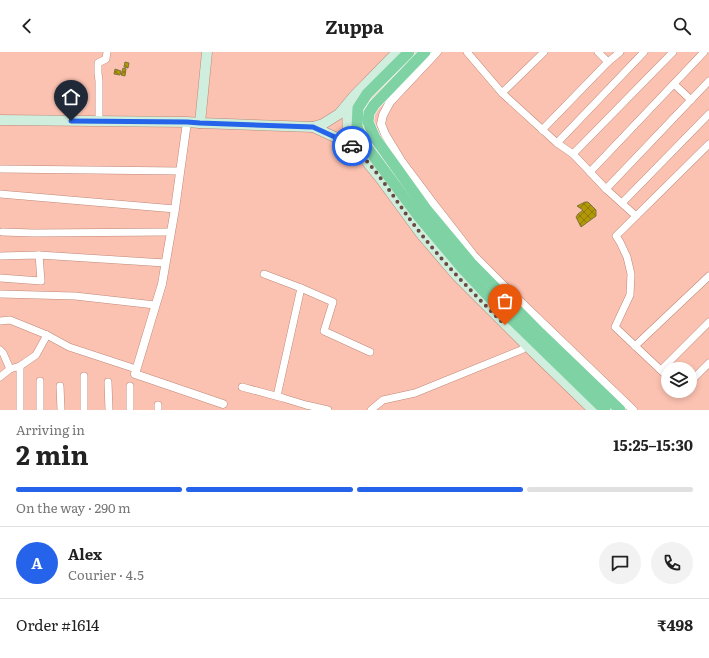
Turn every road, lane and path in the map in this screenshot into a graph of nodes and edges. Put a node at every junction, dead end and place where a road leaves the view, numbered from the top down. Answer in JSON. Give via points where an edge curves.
{"nodes":[{"id":1,"x":107,"y":52,"type":"edge"},
{"id":2,"x":207,"y":52,"type":"edge"},
{"id":3,"x":397,"y":52,"type":"edge"},
{"id":4,"x":409,"y":52,"type":"edge"},
{"id":5,"x":425,"y":52,"type":"edge"},
{"id":6,"x":437,"y":52,"type":"edge"},
{"id":7,"x":467,"y":52,"type":"edge"},
{"id":8,"x":544,"y":52,"type":"edge"},
{"id":9,"x":598,"y":52,"type":"edge"},
{"id":10,"x":620,"y":52,"type":"edge"},
{"id":11,"x":644,"y":52,"type":"edge"},
{"id":12,"x":673,"y":52,"type":"edge"},
{"id":13,"x":704,"y":52,"type":"edge"},
{"id":14,"x":608,"y":62,"type":"junction"},
{"id":15,"x":405,"y":79,"type":"junction"},
{"id":16,"x":709,"y":81,"type":"edge"},
{"id":17,"x":674,"y":84,"type":"junction"},
{"id":18,"x":502,"y":93,"type":"junction"},
{"id":19,"x":354,"y":96,"type":"junction"},
{"id":20,"x":691,"y":100,"type":"junction"},
{"id":21,"x":709,"y":114,"type":"edge"},
{"id":22,"x":0,"y":120,"type":"edge"},
{"id":23,"x":99,"y":121,"type":"junction"},
{"id":24,"x":187,"y":122,"type":"junction"},
{"id":25,"x":200,"y":123,"type":"junction"},
{"id":26,"x":313,"y":127,"type":"junction"},
{"id":27,"x":542,"y":130,"type":"junction"},
{"id":28,"x":557,"y":143,"type":"junction"},
{"id":29,"x":709,"y":144,"type":"edge"},
{"id":30,"x":358,"y":151,"type":"junction"},
{"id":31,"x":572,"y":154,"type":"junction"},
{"id":32,"x":390,"y":161,"type":"junction"},
{"id":33,"x":402,"y":162,"type":"junction"},
{"id":34,"x":0,"y":169,"type":"edge"},
{"id":35,"x":180,"y":170,"type":"junction"},
{"id":36,"x":590,"y":172,"type":"junction"},
{"id":37,"x":606,"y":188,"type":"junction"},
{"id":38,"x":0,"y":194,"type":"edge"},
{"id":39,"x":622,"y":203,"type":"junction"},
{"id":40,"x":175,"y":209,"type":"junction"},
{"id":41,"x":636,"y":216,"type":"junction"},
{"id":42,"x":2,"y":232,"type":"dead end"},
{"id":43,"x":170,"y":232,"type":"junction"},
{"id":44,"x":39,"y":255,"type":"junction"},
{"id":45,"x":0,"y":256,"type":"edge"},
{"id":46,"x":165,"y":263,"type":"junction"},
{"id":47,"x":264,"y":274,"type":"dead end"},
{"id":48,"x":709,"y":276,"type":"edge"},
{"id":49,"x":0,"y":278,"type":"edge"},
{"id":50,"x":301,"y":288,"type":"junction"},
{"id":51,"x":0,"y":294,"type":"edge"},
{"id":52,"x":155,"y":305,"type":"junction"},
{"id":53,"x":0,"y":321,"type":"edge"},
{"id":54,"x":709,"y":322,"type":"edge"},
{"id":55,"x":47,"y":335,"type":"junction"},
{"id":56,"x":527,"y":346,"type":"junction"},
{"id":57,"x":635,"y":346,"type":"junction"},
{"id":58,"x":0,"y":350,"type":"edge"},
{"id":59,"x":370,"y":352,"type":"dead end"},
{"id":60,"x":669,"y":362,"type":"edge"},
{"id":61,"x":709,"y":363,"type":"edge"},
{"id":62,"x":20,"y":366,"type":"junction"},
{"id":63,"x":10,"y":369,"type":"junction"},
{"id":64,"x":136,"y":369,"type":"junction"},
{"id":65,"x":661,"y":370,"type":"edge"},
{"id":66,"x":697,"y":375,"type":"edge"},
{"id":67,"x":84,"y":376,"type":"dead end"},
{"id":68,"x":0,"y":377,"type":"edge"},
{"id":69,"x":40,"y":381,"type":"dead end"},
{"id":70,"x":108,"y":382,"type":"dead end"},
{"id":71,"x":60,"y":386,"type":"dead end"},
{"id":72,"x":130,"y":386,"type":"dead end"},
{"id":73,"x":242,"y":387,"type":"dead end"},
{"id":74,"x":277,"y":396,"type":"junction"},
{"id":75,"x":223,"y":407,"type":"edge"},
{"id":76,"x":20,"y":410,"type":"edge"},
{"id":77,"x":40,"y":410,"type":"edge"},
{"id":78,"x":61,"y":410,"type":"edge"},
{"id":79,"x":84,"y":410,"type":"edge"},
{"id":80,"x":109,"y":410,"type":"edge"},
{"id":81,"x":130,"y":410,"type":"edge"},
{"id":82,"x":328,"y":410,"type":"edge"},
{"id":83,"x":371,"y":410,"type":"edge"},
{"id":84,"x":593,"y":410,"type":"edge"},
{"id":85,"x":605,"y":410,"type":"edge"},
{"id":86,"x":620,"y":410,"type":"edge"},
{"id":87,"x":633,"y":410,"type":"edge"}],
"edges":[{"from":1,"to":23,"type":"street","via":[[106,59],[98,64]]},
{"from":2,"to":25,"type":"main road"},
{"from":3,"to":19,"type":"main road"},
{"from":4,"to":85,"type":"highway","via":[[367,94],[358,108],[357,127],[366,146],[419,217],[463,269]]},
{"from":5,"to":15,"type":"highway"},
{"from":6,"to":15,"type":"street"},
{"from":7,"to":18,"type":"street"},
{"from":8,"to":18,"type":"street"},
{"from":9,"to":14,"type":"street"},
{"from":10,"to":14,"type":"street"},
{"from":11,"to":28,"type":"street"},
{"from":12,"to":31,"type":"street"},
{"from":13,"to":17,"type":"street"},
{"from":14,"to":27,"type":"street"},
{"from":15,"to":32,"type":"highway","via":[[374,105],[369,113],[368,122]]},
{"from":15,"to":33,"type":"street","via":[[383,115],[381,124]]},
{"from":16,"to":20,"type":"street"},
{"from":17,"to":20,"type":"street"},
{"from":17,"to":36,"type":"street"},
{"from":18,"to":27,"type":"street"},
{"from":19,"to":26,"type":"main road","via":[[338,114]]},
{"from":19,"to":30,"type":"main road","via":[[347,121],[350,137]]},
{"from":20,"to":37,"type":"street"},
{"from":21,"to":39,"type":"street"},
{"from":22,"to":23,"type":"main road"},
{"from":23,"to":24,"type":"main road"},
{"from":24,"to":25,"type":"main road"},
{"from":24,"to":35,"type":"street"},
{"from":25,"to":26,"type":"main road"},
{"from":26,"to":30,"type":"main road","via":[[350,144]]},
{"from":27,"to":28,"type":"street"},
{"from":28,"to":31,"type":"street"},
{"from":29,"to":41,"type":"street"},
{"from":30,"to":56,"type":"main road","via":[[456,276]]},
{"from":31,"to":36,"type":"street"},
{"from":32,"to":33,"type":"highway"},
{"from":32,"to":86,"type":"highway","via":[[471,263]]},
{"from":33,"to":87,"type":"street","via":[[474,256]]},
{"from":34,"to":35,"type":"street"},
{"from":35,"to":40,"type":"street"},
{"from":36,"to":37,"type":"street"},
{"from":37,"to":39,"type":"street"},
{"from":38,"to":40,"type":"street"},
{"from":39,"to":41,"type":"street"},
{"from":40,"to":43,"type":"street"},
{"from":41,"to":57,"type":"street","via":[[616,236],[627,257],[631,274],[630,295],[615,327]]},
{"from":42,"to":43,"type":"street"},
{"from":43,"to":46,"type":"street"},
{"from":44,"to":45,"type":"street"},
{"from":44,"to":46,"type":"street"},
{"from":44,"to":49,"type":"street","via":[[41,281]]},
{"from":46,"to":52,"type":"street"},
{"from":47,"to":50,"type":"street"},
{"from":48,"to":57,"type":"street"},
{"from":50,"to":59,"type":"street","via":[[333,302],[324,331]]},
{"from":50,"to":74,"type":"street"},
{"from":51,"to":52,"type":"street","via":[[75,296]]},
{"from":52,"to":64,"type":"street"},
{"from":53,"to":55,"type":"street","via":[[10,320]]},
{"from":54,"to":60,"type":"street"},
{"from":55,"to":62,"type":"street","via":[[36,355]]},
{"from":55,"to":64,"type":"street","via":[[69,348]]},
{"from":56,"to":83,"type":"street","via":[[415,393],[383,400]]},
{"from":56,"to":84,"type":"main road"},
{"from":57,"to":65,"type":"street"},
{"from":58,"to":63,"type":"street"},
{"from":61,"to":66,"type":"street"},
{"from":62,"to":63,"type":"street"},
{"from":62,"to":76,"type":"street"},
{"from":63,"to":68,"type":"street"},
{"from":64,"to":75,"type":"street","via":[[135,374]]},
{"from":67,"to":79,"type":"street"},
{"from":69,"to":77,"type":"street"},
{"from":70,"to":80,"type":"street"},
{"from":71,"to":78,"type":"street"},
{"from":72,"to":81,"type":"street"},
{"from":73,"to":74,"type":"street"},
{"from":74,"to":82,"type":"street"}]}
